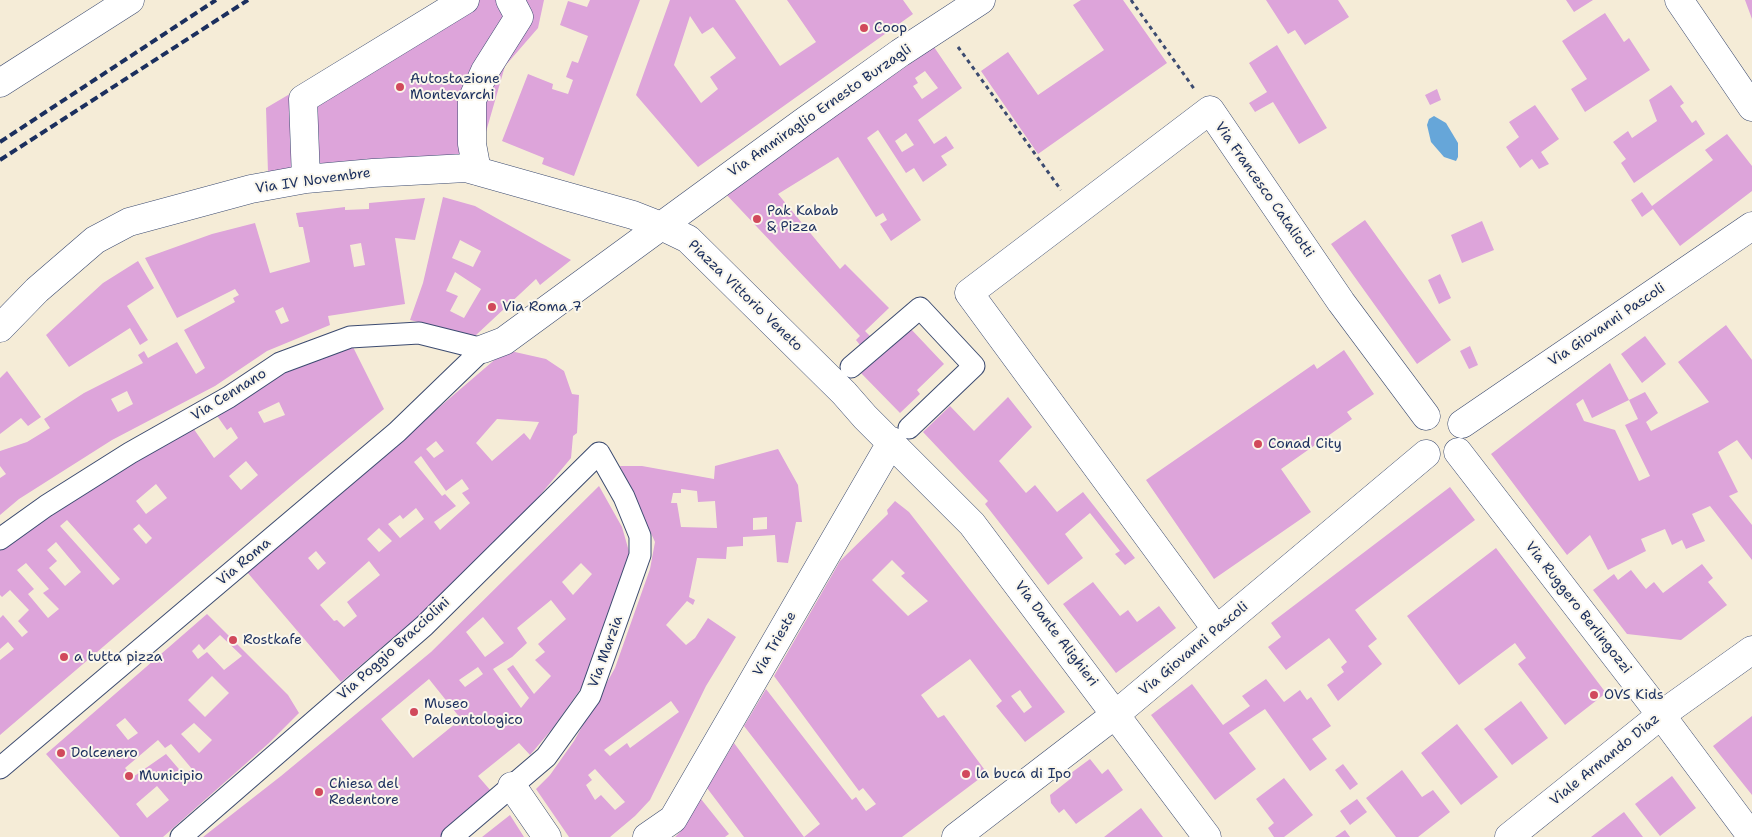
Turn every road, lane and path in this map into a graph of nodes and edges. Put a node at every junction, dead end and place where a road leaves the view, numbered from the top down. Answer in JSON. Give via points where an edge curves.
{"nodes":[{"id":1,"x":130,"y":0,"type":"edge"},
{"id":2,"x":465,"y":0,"type":"edge"},
{"id":3,"x":510,"y":0,"type":"edge"},
{"id":4,"x":981,"y":0,"type":"edge"},
{"id":5,"x":1131,"y":0,"type":"edge"},
{"id":6,"x":1679,"y":0,"type":"edge"},
{"id":7,"x":943,"y":26,"type":"junction"},
{"id":8,"x":0,"y":83,"type":"edge"},
{"id":9,"x":1752,"y":107,"type":"edge"},
{"id":10,"x":1210,"y":110,"type":"junction"},
{"id":11,"x":476,"y":171,"type":"junction"},
{"id":12,"x":306,"y":179,"type":"junction"},
{"id":13,"x":1076,"y":211,"type":"junction"},
{"id":14,"x":661,"y":226,"type":"junction"},
{"id":15,"x":1752,"y":226,"type":"edge"},
{"id":16,"x":0,"y":328,"type":"edge"},
{"id":17,"x":483,"y":349,"type":"junction"},
{"id":18,"x":851,"y":367,"type":"dead end"},
{"id":19,"x":1426,"y":416,"type":"junction"},
{"id":20,"x":1462,"y":424,"type":"junction"},
{"id":21,"x":901,"y":435,"type":"junction"},
{"id":22,"x":1458,"y":452,"type":"junction"},
{"id":23,"x":599,"y":453,"type":"joint"},
{"id":24,"x":1426,"y":454,"type":"junction"},
{"id":25,"x":0,"y":539,"type":"edge"},
{"id":26,"x":1216,"y":629,"type":"junction"},
{"id":27,"x":1752,"y":650,"type":"edge"},
{"id":28,"x":1116,"y":714,"type":"junction"},
{"id":29,"x":1661,"y":715,"type":"junction"},
{"id":30,"x":0,"y":768,"type":"edge"},
{"id":31,"x":512,"y":786,"type":"junction"},
{"id":32,"x":181,"y":837,"type":"edge"},
{"id":33,"x":452,"y":837,"type":"edge"},
{"id":34,"x":546,"y":837,"type":"edge"},
{"id":35,"x":647,"y":837,"type":"edge"},
{"id":36,"x":956,"y":837,"type":"edge"},
{"id":37,"x":1207,"y":837,"type":"edge"},
{"id":38,"x":1509,"y":837,"type":"edge"},
{"id":39,"x":1752,"y":837,"type":"edge"}],
"edges":[{"from":1,"to":8,"type":"street"},
{"from":2,"to":12,"type":"street","via":[[303,99]]},
{"from":3,"to":11,"type":"street","via":[[519,17],[485,71],[472,100]]},
{"from":4,"to":7,"type":"street","name":"Via Ammiraglio Ernesto Burzagli"},
{"from":5,"to":10,"type":"path"},
{"from":6,"to":9,"type":"street"},
{"from":7,"to":13,"type":"path"},
{"from":7,"to":14,"type":"street","name":"Via Ammiraglio Ernesto Burzagli","via":[[900,53]]},
{"from":10,"to":13,"type":"street","name":"Via Francesco Cataliotti"},
{"from":10,"to":19,"type":"street","name":"Via Francesco Cataliotti","via":[[1342,302]]},
{"from":11,"to":12,"type":"street","name":"Via IV Novembre","via":[[466,168],[401,171]]},
{"from":11,"to":14,"type":"street","name":"Via IV Novembre","via":[[633,215]]},
{"from":12,"to":16,"type":"street","name":"Via IV Novembre","via":[[251,189],[128,222],[95,240],[37,290]]},
{"from":13,"to":26,"type":"street","name":"Via Francesco Cataliotti","via":[[969,293]]},
{"from":14,"to":17,"type":"street","via":[[504,341]]},
{"from":14,"to":21,"type":"street","name":"Piazza Vittorio Veneto","via":[[688,239]]},
{"from":15,"to":20,"type":"street","name":"Via Giovanni Pascoli"},
{"from":17,"to":25,"type":"street","name":"Via Cennano","via":[[419,333],[343,338],[289,359],[130,453]]},
{"from":17,"to":30,"type":"street","name":"Via Roma","via":[[397,432]]},
{"from":18,"to":21,"type":"street","via":[[920,308],[974,366]]},
{"from":19,"to":20,"type":"street","via":[[1446,412]]},
{"from":19,"to":24,"type":"street","via":[[1418,435],[1418,442]]},
{"from":20,"to":22,"type":"street","via":[[1465,439]]},
{"from":21,"to":28,"type":"street","name":"Via Dante Alighieri"},
{"from":21,"to":35,"type":"street","name":"Via Trieste","via":[[673,819]]},
{"from":22,"to":24,"type":"street","via":[[1438,459]]},
{"from":22,"to":29,"type":"street","name":"Via Ruggero Berlingozzi"},
{"from":23,"to":31,"type":"street","name":"Via Marzia","via":[[624,497],[640,536],[640,555],[590,696],[546,757]]},
{"from":23,"to":32,"type":"street","name":"Via Poggio Bracciolini","via":[[424,626]]},
{"from":24,"to":26,"type":"street","name":"Via Giovanni Pascoli"},
{"from":26,"to":28,"type":"street","name":"Via Giovanni Pascoli"},
{"from":27,"to":29,"type":"street","name":"Viale Armando Diaz"},
{"from":28,"to":36,"type":"street","name":"Via Giovanni Pascoli"},
{"from":28,"to":37,"type":"street","name":"Via Dante Alighieri"},
{"from":29,"to":38,"type":"street","name":"Viale Armando Diaz"},
{"from":29,"to":39,"type":"street","name":"Via Ruggero Berlingozzi"},
{"from":31,"to":33,"type":"street","name":"Via Marzia"},
{"from":31,"to":34,"type":"street"}]}
